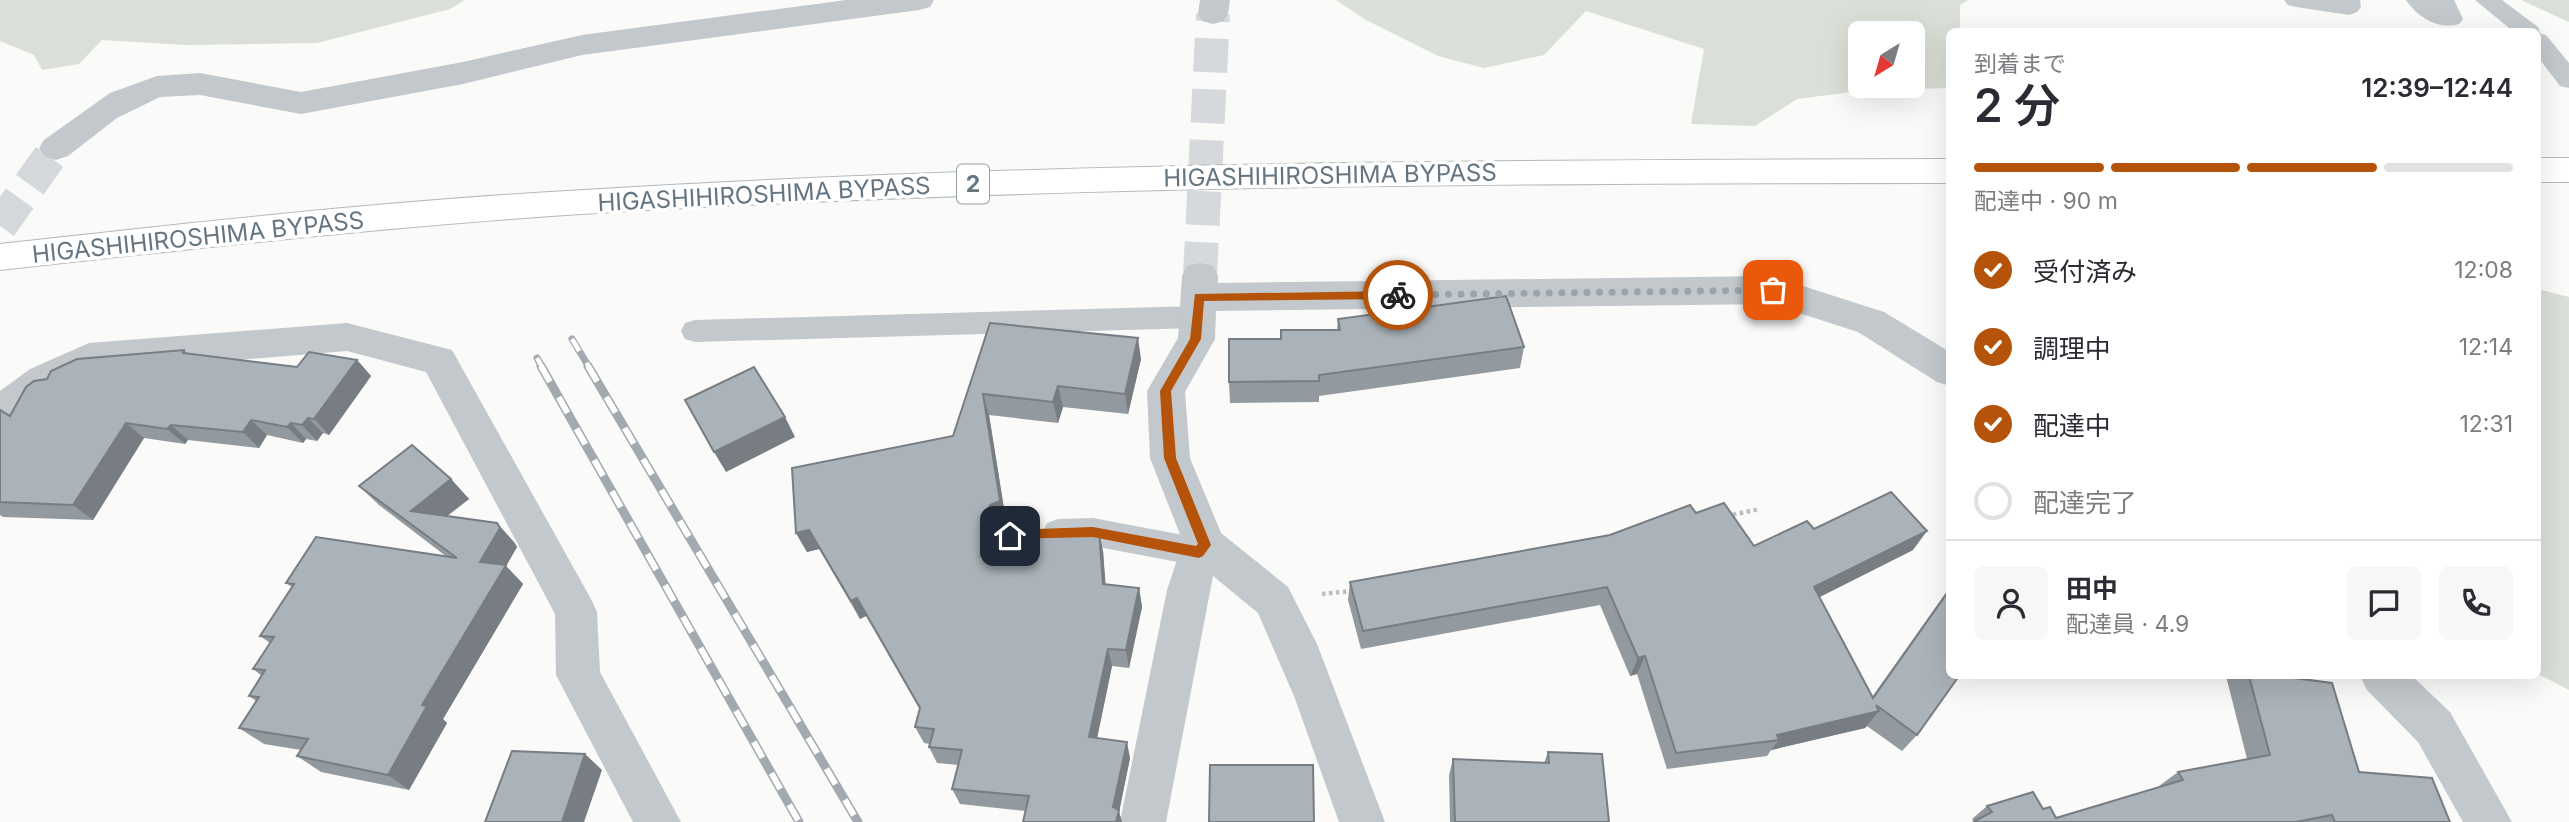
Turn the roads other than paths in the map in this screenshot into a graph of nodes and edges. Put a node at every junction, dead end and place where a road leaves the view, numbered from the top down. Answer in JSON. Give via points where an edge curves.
{"nodes":[{"id":1,"x":919,"y":0,"type":"edge"},
{"id":2,"x":2296,"y":0,"type":"edge"},
{"id":3,"x":2348,"y":0,"type":"edge"},
{"id":4,"x":2418,"y":0,"type":"edge"},
{"id":5,"x":2442,"y":0,"type":"edge"},
{"id":6,"x":2487,"y":0,"type":"edge"},
{"id":7,"x":2525,"y":28,"type":"edge"},
{"id":8,"x":2541,"y":45,"type":"edge"},
{"id":9,"x":2569,"y":80,"type":"edge"},
{"id":10,"x":56,"y":148,"type":"tunnel mouth"},
{"id":11,"x":2541,"y":170,"type":"edge"},
{"id":12,"x":2569,"y":170,"type":"edge"},
{"id":13,"x":1946,"y":171,"type":"edge"},
{"id":14,"x":0,"y":257,"type":"edge"},
{"id":15,"x":1199,"y":297,"type":"junction"},
{"id":16,"x":695,"y":331,"type":"dead end"},
{"id":17,"x":1946,"y":369,"type":"edge"},
{"id":18,"x":0,"y":412,"type":"edge"},
{"id":19,"x":1024,"y":535,"type":"edge"},
{"id":20,"x":1202,"y":549,"type":"junction"},
{"id":21,"x":2385,"y":679,"type":"edge"},
{"id":22,"x":658,"y":822,"type":"edge"},
{"id":23,"x":1143,"y":822,"type":"edge"},
{"id":24,"x":1362,"y":822,"type":"edge"},
{"id":25,"x":2489,"y":822,"type":"edge"}],
"edges":[{"from":1,"to":10,"type":"street","via":[[582,45],[301,103],[201,84],[158,84],[116,101]]},
{"from":2,"to":3,"type":"lane","via":[[2349,7]]},
{"from":4,"to":5,"type":"lane","via":[[2445,20],[2451,19]]},
{"from":6,"to":7,"type":"lane"},
{"from":8,"to":9,"type":"lane"},
{"from":11,"to":12,"type":"highway"},
{"from":13,"to":14,"type":"highway","name":"HIGASHIHIROSHIMA BYPASS","number":"2","via":[[1297,173],[869,188],[564,203]]},
{"from":15,"to":16,"type":"lane"},
{"from":15,"to":17,"type":"street","via":[[1773,290],[1871,322]]},
{"from":15,"to":20,"type":"street","via":[[1196,339],[1166,391],[1170,458]]},
{"from":18,"to":22,"type":"street","via":[[43,380],[89,358],[347,337],[439,360],[576,612],[578,675]]},
{"from":19,"to":20,"type":"lane","via":[[1093,532]]},
{"from":20,"to":23,"type":"street","via":[[1188,590]]},
{"from":20,"to":24,"type":"street","via":[[1273,600],[1316,696]]},
{"from":21,"to":25,"type":"street","via":[[2434,727]]}]}
